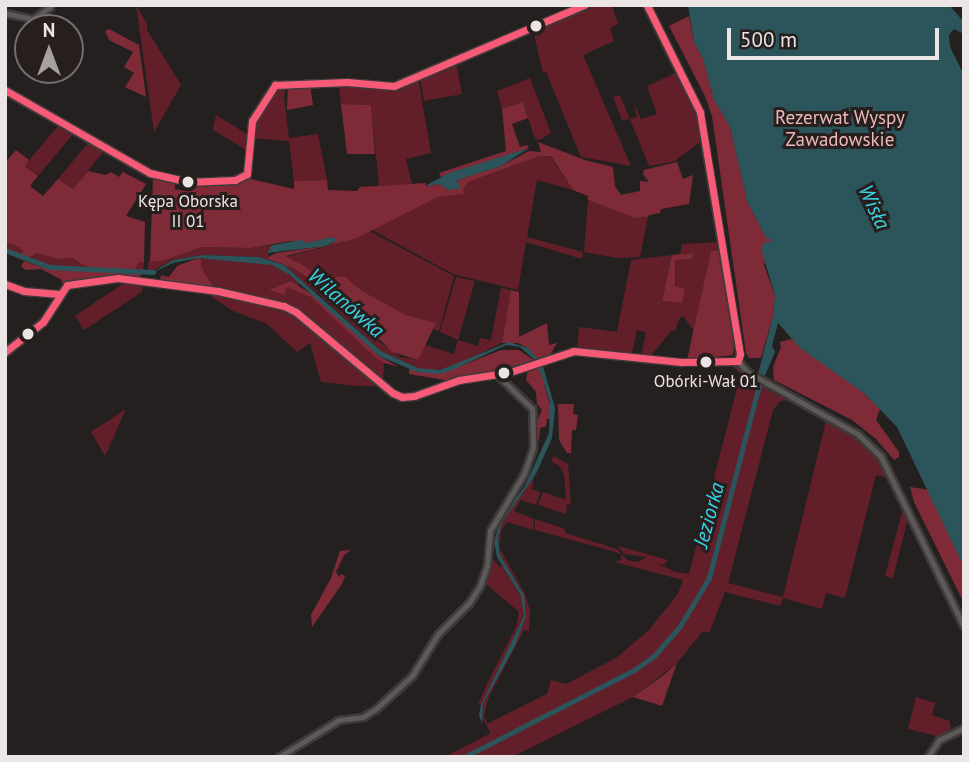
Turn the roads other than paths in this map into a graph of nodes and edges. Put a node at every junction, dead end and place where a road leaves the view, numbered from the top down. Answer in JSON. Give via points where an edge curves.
{"nodes":[{"id":1,"x":585,"y":5,"type":"edge"},
{"id":2,"x":647,"y":5,"type":"edge"},
{"id":3,"x":50,"y":7,"type":"edge"},
{"id":4,"x":5,"y":13,"type":"edge"},
{"id":5,"x":5,"y":90,"type":"edge"},
{"id":6,"x":5,"y":284,"type":"edge"},
{"id":7,"x":59,"y":294,"type":"junction"},
{"id":8,"x":5,"y":352,"type":"edge"},
{"id":9,"x":738,"y":361,"type":"junction"},
{"id":10,"x":496,"y":375,"type":"junction"},
{"id":11,"x":964,"y":626,"type":"edge"},
{"id":12,"x":964,"y":727,"type":"edge"},
{"id":13,"x":279,"y":757,"type":"edge"},
{"id":14,"x":928,"y":757,"type":"edge"}],
"edges":[{"from":1,"to":5,"type":"street","via":[[394,86],[346,82],[275,85],[254,116],[248,170],[240,179],[188,182],[150,173]]},
{"from":2,"to":9,"type":"street","via":[[700,112]]},
{"from":3,"to":4,"type":"street","via":[[33,19]]},
{"from":6,"to":7,"type":"street"},
{"from":7,"to":8,"type":"street","via":[[43,322]]},
{"from":7,"to":10,"type":"street","via":[[75,282],[130,278],[284,306],[402,397],[459,380]]},
{"from":9,"to":10,"type":"street","via":[[681,362],[574,351]]},
{"from":9,"to":11,"type":"street","via":[[770,385],[858,434],[881,456]]},
{"from":10,"to":13,"type":"street","via":[[532,409],[533,448],[524,474],[489,531],[480,586],[438,634],[412,676],[376,709],[363,717],[339,720]]},
{"from":12,"to":14,"type":"street","via":[[939,740]]}]}
